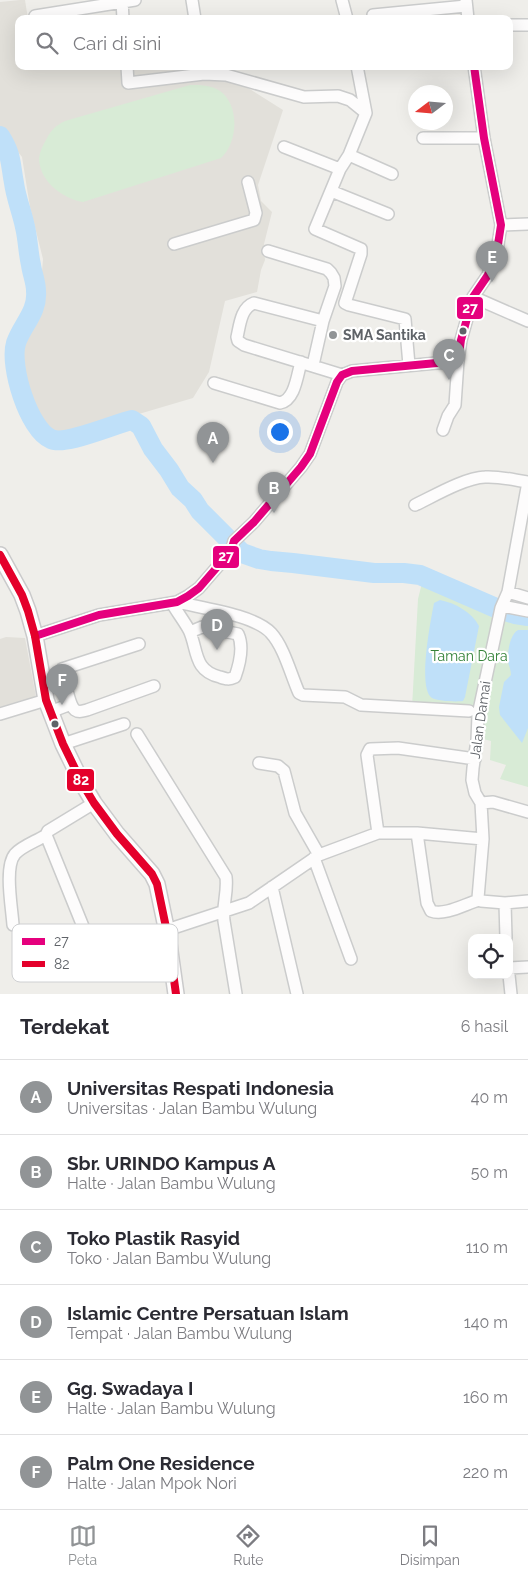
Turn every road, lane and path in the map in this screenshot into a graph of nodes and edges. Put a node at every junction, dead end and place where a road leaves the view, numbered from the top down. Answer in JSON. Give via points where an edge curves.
{"nodes":[{"id":1,"x":135,"y":0,"type":"edge"},
{"id":2,"x":192,"y":0,"type":"edge"},
{"id":3,"x":342,"y":0,"type":"edge"},
{"id":4,"x":122,"y":1,"type":"edge"},
{"id":5,"x":466,"y":3,"type":"edge"},
{"id":6,"x":72,"y":5,"type":"edge"},
{"id":7,"x":38,"y":15,"type":"edge"},
{"id":8,"x":124,"y":15,"type":"edge"},
{"id":9,"x":194,"y":15,"type":"edge"},
{"id":10,"x":346,"y":15,"type":"edge"},
{"id":11,"x":373,"y":15,"type":"dead end"},
{"id":12,"x":513,"y":25,"type":"edge"},
{"id":13,"x":528,"y":25,"type":"edge"},
{"id":14,"x":127,"y":70,"type":"edge"},
{"id":15,"x":203,"y":70,"type":"edge"},
{"id":16,"x":358,"y":70,"type":"edge"},
{"id":17,"x":475,"y":70,"type":"edge"},
{"id":18,"x":366,"y":113,"type":"junction"},
{"id":19,"x":423,"y":138,"type":"dead end"},
{"id":20,"x":484,"y":138,"type":"junction"},
{"id":21,"x":284,"y":147,"type":"dead end"},
{"id":22,"x":349,"y":156,"type":"junction"},
{"id":23,"x":340,"y":169,"type":"junction"},
{"id":24,"x":392,"y":174,"type":"dead end"},
{"id":25,"x":248,"y":182,"type":"dead end"},
{"id":26,"x":331,"y":192,"type":"junction"},
{"id":27,"x":388,"y":214,"type":"dead end"},
{"id":28,"x":528,"y":224,"type":"edge"},
{"id":29,"x":501,"y":225,"type":"junction"},
{"id":30,"x":174,"y":244,"type":"dead end"},
{"id":31,"x":268,"y":251,"type":"dead end"},
{"id":32,"x":473,"y":297,"type":"junction"},
{"id":33,"x":528,"y":321,"type":"edge"},
{"id":34,"x":323,"y":322,"type":"junction"},
{"id":35,"x":458,"y":361,"type":"junction"},
{"id":36,"x":301,"y":362,"type":"junction"},
{"id":37,"x":312,"y":365,"type":"junction"},
{"id":38,"x":409,"y":365,"type":"junction"},
{"id":39,"x":342,"y":375,"type":"junction"},
{"id":40,"x":214,"y":383,"type":"dead end"},
{"id":41,"x":443,"y":430,"type":"dead end"},
{"id":42,"x":528,"y":488,"type":"edge"},
{"id":43,"x":415,"y":505,"type":"dead end"},
{"id":44,"x":0,"y":555,"type":"edge"},
{"id":45,"x":5,"y":577,"type":"edge"},
{"id":46,"x":508,"y":592,"type":"junction"},
{"id":47,"x":528,"y":598,"type":"edge"},
{"id":48,"x":174,"y":603,"type":"junction"},
{"id":49,"x":501,"y":609,"type":"junction"},
{"id":50,"x":528,"y":611,"type":"edge"},
{"id":51,"x":190,"y":632,"type":"junction"},
{"id":52,"x":35,"y":636,"type":"junction"},
{"id":53,"x":139,"y":644,"type":"dead end"},
{"id":54,"x":154,"y":686,"type":"dead end"},
{"id":55,"x":71,"y":704,"type":"junction"},
{"id":56,"x":48,"y":706,"type":"junction"},
{"id":57,"x":469,"y":711,"type":"dead end"},
{"id":58,"x":0,"y":714,"type":"edge"},
{"id":59,"x":124,"y":724,"type":"dead end"},
{"id":60,"x":137,"y":734,"type":"dead end"},
{"id":61,"x":63,"y":744,"type":"junction"},
{"id":62,"x":474,"y":759,"type":"junction"},
{"id":63,"x":259,"y":763,"type":"dead end"},
{"id":64,"x":94,"y":803,"type":"junction"},
{"id":65,"x":481,"y":803,"type":"junction"},
{"id":66,"x":528,"y":812,"type":"edge"},
{"id":67,"x":378,"y":832,"type":"junction"},
{"id":68,"x":417,"y":834,"type":"junction"},
{"id":69,"x":46,"y":835,"type":"junction"},
{"id":70,"x":483,"y":839,"type":"junction"},
{"id":71,"x":316,"y":856,"type":"junction"},
{"id":72,"x":272,"y":887,"type":"junction"},
{"id":73,"x":479,"y":900,"type":"junction"},
{"id":74,"x":528,"y":902,"type":"edge"},
{"id":75,"x":505,"y":903,"type":"junction"},
{"id":76,"x":223,"y":912,"type":"junction"},
{"id":77,"x":13,"y":924,"type":"edge"},
{"id":78,"x":82,"y":924,"type":"edge"},
{"id":79,"x":166,"y":924,"type":"edge"},
{"id":80,"x":178,"y":929,"type":"edge"},
{"id":81,"x":506,"y":934,"type":"edge"},
{"id":82,"x":351,"y":959,"type":"dead end"},
{"id":83,"x":528,"y":967,"type":"edge"},
{"id":84,"x":513,"y":968,"type":"edge"},
{"id":85,"x":509,"y":979,"type":"edge"},
{"id":86,"x":236,"y":994,"type":"edge"},
{"id":87,"x":297,"y":994,"type":"edge"},
{"id":88,"x":511,"y":994,"type":"edge"}],
"edges":[{"from":1,"to":4,"type":"street"},
{"from":2,"to":9,"type":"street"},
{"from":3,"to":10,"type":"street"},
{"from":4,"to":6,"type":"street"},
{"from":4,"to":8,"type":"street"},
{"from":5,"to":11,"type":"street"},
{"from":6,"to":7,"type":"street"},
{"from":12,"to":13,"type":"street"},
{"from":14,"to":15,"type":"street","via":[[128,83]]},
{"from":15,"to":18,"type":"street","via":[[304,97],[338,96],[350,100]]},
{"from":16,"to":18,"type":"street"},
{"from":17,"to":20,"type":"street"},
{"from":18,"to":22,"type":"street"},
{"from":19,"to":20,"type":"street"},
{"from":20,"to":29,"type":"street"},
{"from":21,"to":23,"type":"street"},
{"from":22,"to":23,"type":"street"},
{"from":22,"to":24,"type":"street"},
{"from":23,"to":26,"type":"street"},
{"from":25,"to":30,"type":"street","via":[[256,213],[254,220]]},
{"from":26,"to":27,"type":"street"},
{"from":26,"to":38,"type":"street","via":[[315,229],[358,247],[362,252],[346,303],[405,319]]},
{"from":28,"to":29,"type":"street"},
{"from":29,"to":32,"type":"street","via":[[497,251],[488,275]]},
{"from":31,"to":34,"type":"street","via":[[331,273],[335,286]]},
{"from":32,"to":33,"type":"street"},
{"from":32,"to":35,"type":"street"},
{"from":34,"to":36,"type":"street","via":[[254,303],[244,310],[238,341]]},
{"from":34,"to":37,"type":"street"},
{"from":35,"to":38,"type":"street"},
{"from":35,"to":41,"type":"street","via":[[455,405]]},
{"from":36,"to":37,"type":"street"},
{"from":36,"to":40,"type":"street","via":[[290,397],[280,403]]},
{"from":37,"to":39,"type":"street"},
{"from":38,"to":39,"type":"street"},
{"from":39,"to":48,"type":"street","via":[[310,454],[301,467],[199,588]]},
{"from":42,"to":43,"type":"street","via":[[488,477],[478,478]]},
{"from":42,"to":46,"type":"street","name":"Jalan Damai"},
{"from":44,"to":45,"type":"main road"},
{"from":45,"to":52,"type":"main road","via":[[22,595]]},
{"from":46,"to":47,"type":"street"},
{"from":46,"to":49,"type":"street","name":"Jalan Damai"},
{"from":48,"to":51,"type":"street"},
{"from":48,"to":52,"type":"street","via":[[104,614]]},
{"from":48,"to":57,"type":"street","via":[[248,619],[265,627],[277,641],[299,693],[303,695],[345,697],[361,705]]},
{"from":49,"to":50,"type":"street"},
{"from":49,"to":62,"type":"street","name":"Jalan Damai","via":[[478,715]]},
{"from":51,"to":51,"type":"street","via":[[201,666],[215,676],[230,680],[235,677],[240,664],[241,641],[238,634],[202,627]]},
{"from":52,"to":56,"type":"main road"},
{"from":53,"to":55,"type":"street","via":[[62,669]]},
{"from":54,"to":55,"type":"street","via":[[80,712]]},
{"from":55,"to":56,"type":"street"},
{"from":56,"to":58,"type":"street"},
{"from":56,"to":61,"type":"main road"},
{"from":59,"to":61,"type":"street"},
{"from":60,"to":76,"type":"street","via":[[226,877],[228,889]]},
{"from":61,"to":64,"type":"main road"},
{"from":62,"to":65,"type":"street","name":"Jalan Damai","via":[[472,780]]},
{"from":62,"to":67,"type":"street","via":[[398,748],[370,749],[367,755]]},
{"from":63,"to":71,"type":"street","via":[[278,766],[284,771],[295,813]]},
{"from":64,"to":69,"type":"street"},
{"from":64,"to":79,"type":"main road","via":[[152,874]]},
{"from":65,"to":66,"type":"street","via":[[493,802]]},
{"from":65,"to":70,"type":"street","name":"Jalan Damai"},
{"from":67,"to":68,"type":"street"},
{"from":67,"to":71,"type":"street"},
{"from":68,"to":70,"type":"street"},
{"from":68,"to":73,"type":"street","via":[[427,903],[431,911],[438,913]]},
{"from":69,"to":77,"type":"street","via":[[16,853],[12,860]]},
{"from":69,"to":78,"type":"street"},
{"from":70,"to":73,"type":"street","name":"Jalan Damai"},
{"from":71,"to":72,"type":"street"},
{"from":71,"to":82,"type":"street"},
{"from":72,"to":76,"type":"street","via":[[249,902]]},
{"from":72,"to":87,"type":"street"},
{"from":73,"to":75,"type":"street"},
{"from":74,"to":75,"type":"street"},
{"from":75,"to":81,"type":"street"},
{"from":76,"to":80,"type":"street"},
{"from":76,"to":86,"type":"street"},
{"from":83,"to":84,"type":"street"},
{"from":85,"to":88,"type":"street"}]}
